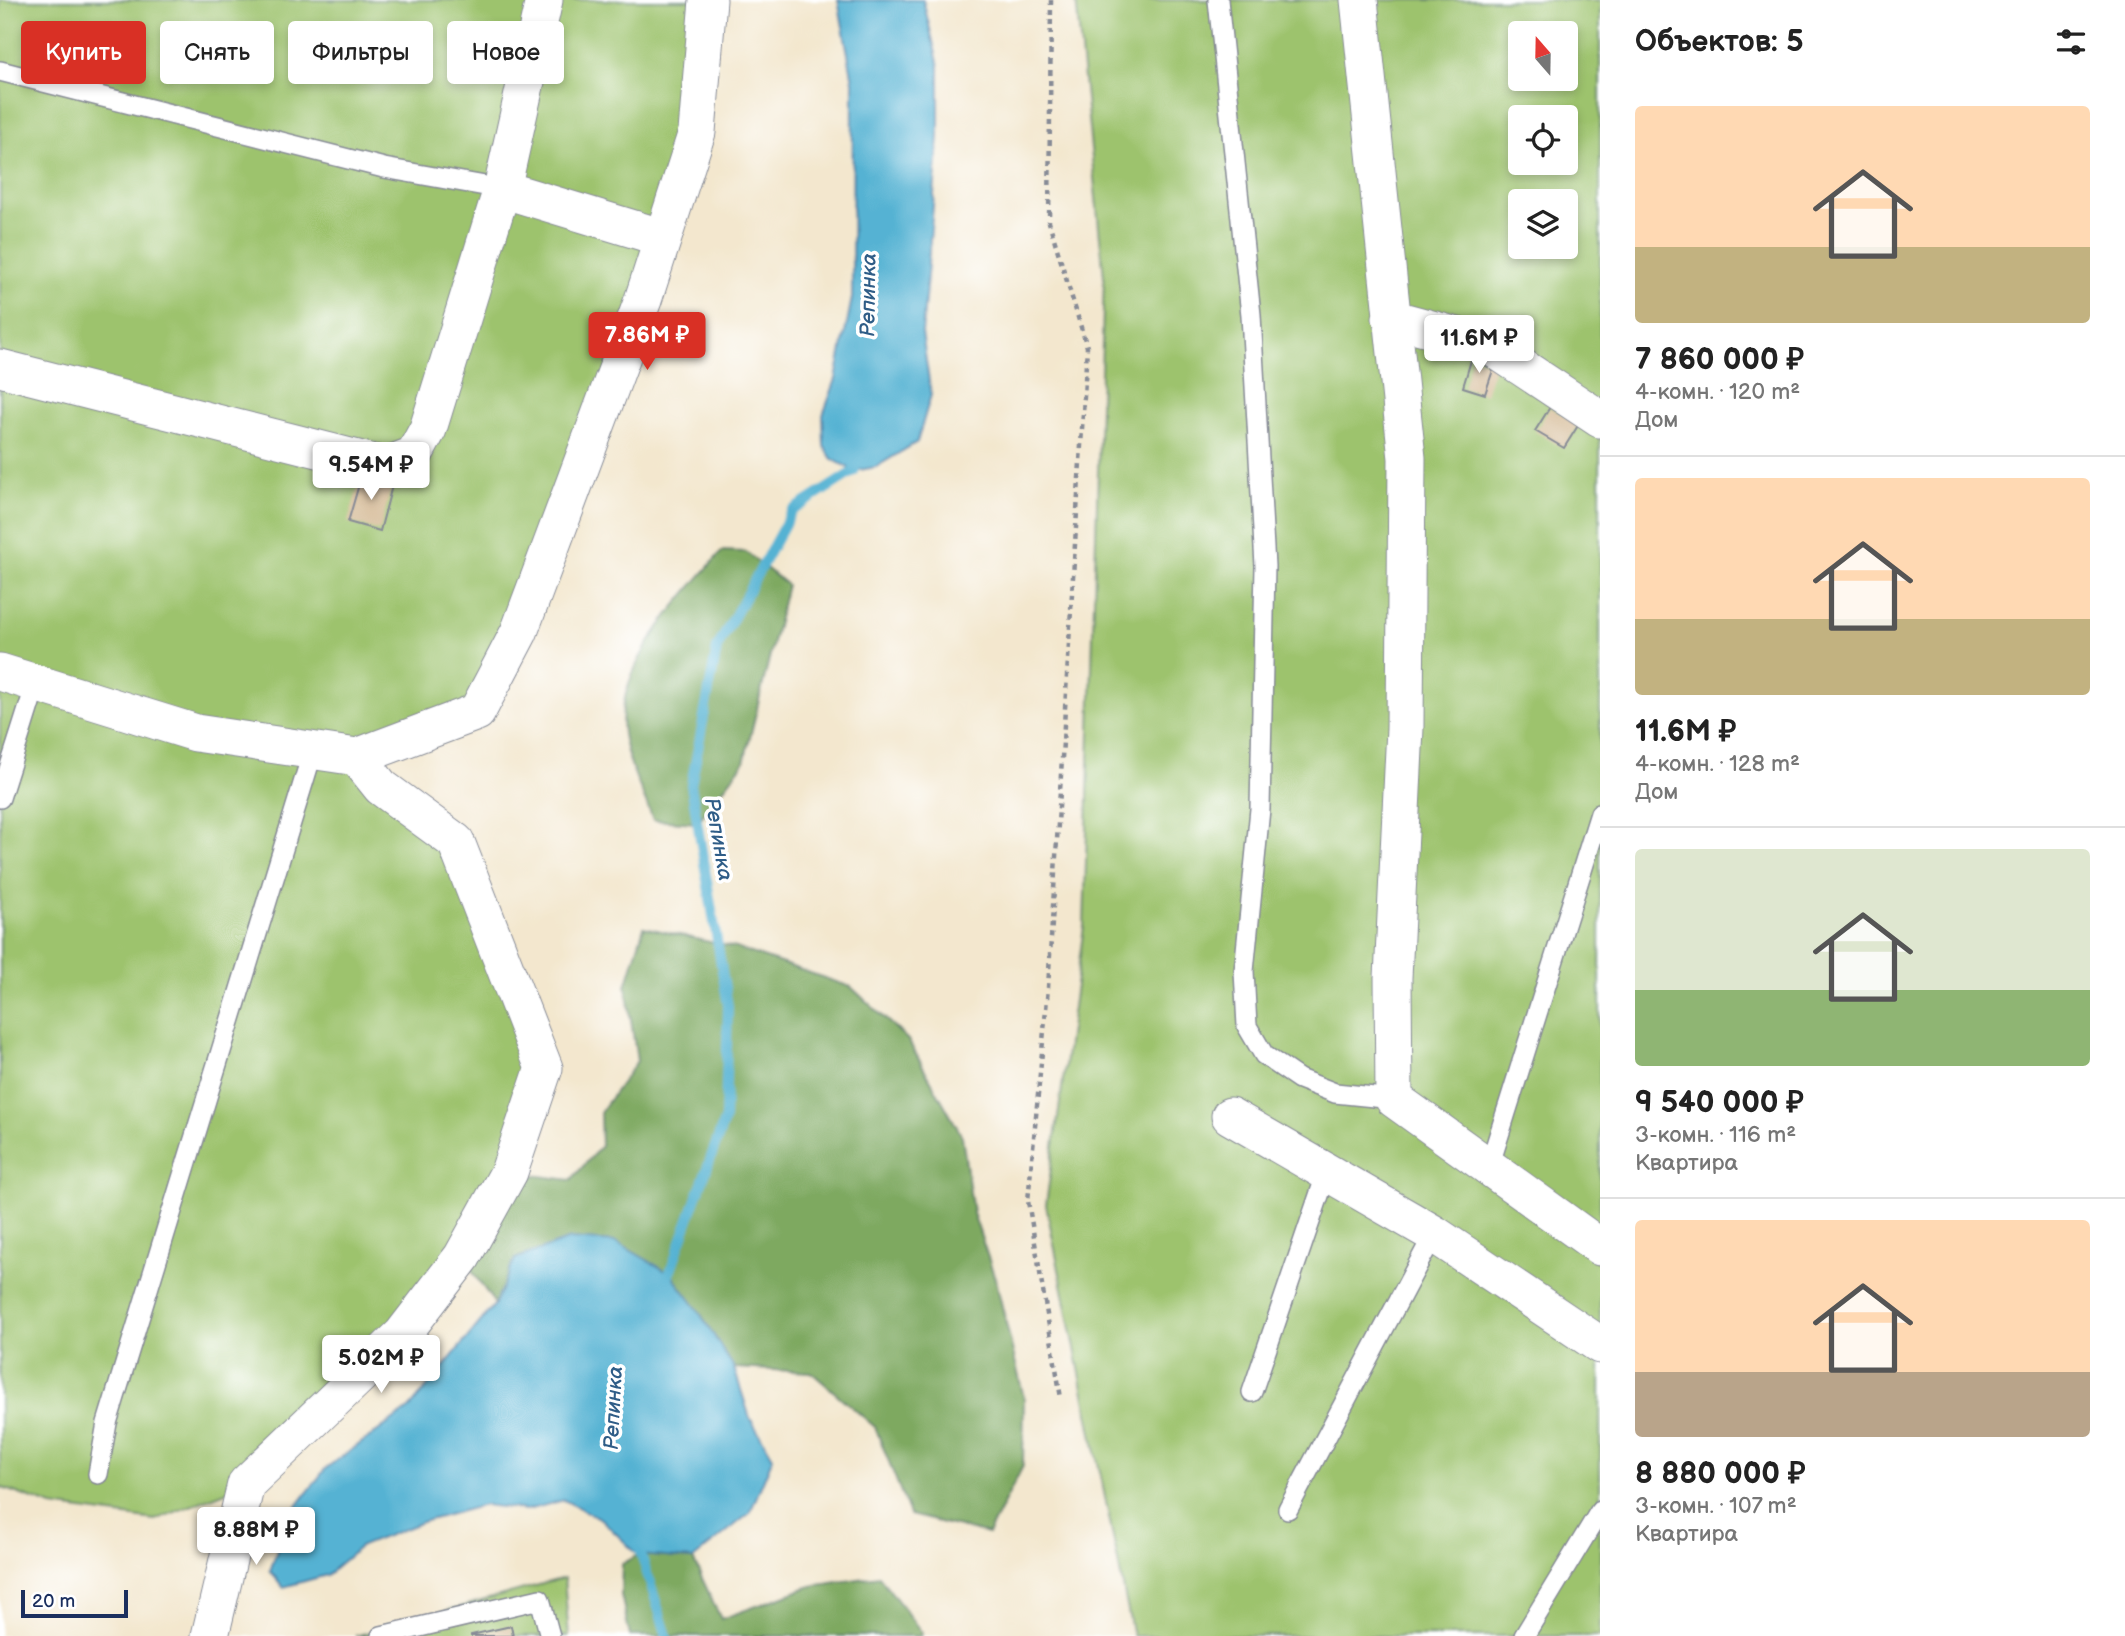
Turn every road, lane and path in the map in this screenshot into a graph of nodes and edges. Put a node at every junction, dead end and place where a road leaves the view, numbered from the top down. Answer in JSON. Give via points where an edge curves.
{"nodes":[{"id":1,"x":544,"y":0,"type":"edge"},
{"id":2,"x":708,"y":0,"type":"edge"},
{"id":3,"x":1051,"y":0,"type":"edge"},
{"id":4,"x":1218,"y":0,"type":"edge"},
{"id":5,"x":1359,"y":0,"type":"edge"},
{"id":6,"x":0,"y":71,"type":"edge"},
{"id":7,"x":502,"y":189,"type":"junction"},
{"id":8,"x":663,"y":238,"type":"junction"},
{"id":9,"x":1391,"y":318,"type":"junction"},
{"id":10,"x":0,"y":368,"type":"edge"},
{"id":11,"x":1600,"y":419,"type":"edge"},
{"id":12,"x":0,"y":672,"type":"edge"},
{"id":13,"x":36,"y":684,"type":"junction"},
{"id":14,"x":313,"y":751,"type":"junction"},
{"id":15,"x":357,"y":757,"type":"junction"},
{"id":16,"x":0,"y":799,"type":"edge"},
{"id":17,"x":1600,"y":813,"type":"edge"},
{"id":18,"x":1394,"y":1099,"type":"junction"},
{"id":19,"x":1230,"y":1116,"type":"dead end"},
{"id":20,"x":1489,"y":1167,"type":"junction"},
{"id":21,"x":1327,"y":1172,"type":"junction"},
{"id":22,"x":1434,"y":1234,"type":"junction"},
{"id":23,"x":1600,"y":1247,"type":"edge"},
{"id":24,"x":1600,"y":1345,"type":"edge"},
{"id":25,"x":1252,"y":1392,"type":"dead end"},
{"id":26,"x":1062,"y":1398,"type":"dead end"},
{"id":27,"x":98,"y":1474,"type":"dead end"},
{"id":28,"x":1288,"y":1509,"type":"dead end"},
{"id":29,"x":1600,"y":1511,"type":"edge"},
{"id":30,"x":210,"y":1636,"type":"edge"},
{"id":31,"x":381,"y":1636,"type":"edge"},
{"id":32,"x":550,"y":1636,"type":"edge"},
{"id":33,"x":1524,"y":1636,"type":"edge"}],
"edges":[{"from":1,"to":7,"type":"street"},
{"from":2,"to":8,"type":"street","via":[[697,132]]},
{"from":3,"to":26,"type":"path","via":[[1049,222],[1087,347],[1049,974],[1028,1201]]},
{"from":4,"to":18,"type":"lane","via":[[1251,315],[1265,566],[1260,809],[1244,971],[1247,1026],[1264,1055],[1299,1079],[1335,1093]]},
{"from":5,"to":9,"type":"street"},
{"from":6,"to":7,"type":"lane","via":[[384,168]]},
{"from":7,"to":8,"type":"street"},
{"from":7,"to":10,"type":"street","via":[[428,429],[414,455],[385,466]]},
{"from":8,"to":15,"type":"street","via":[[519,632],[477,712]]},
{"from":9,"to":11,"type":"street","via":[[1488,344]]},
{"from":9,"to":18,"type":"street","via":[[1407,458]]},
{"from":12,"to":13,"type":"street"},
{"from":13,"to":14,"type":"street","via":[[196,733]]},
{"from":13,"to":16,"type":"lane"},
{"from":14,"to":15,"type":"street"},
{"from":14,"to":27,"type":"lane","via":[[107,1423]]},
{"from":15,"to":30,"type":"street","via":[[381,788],[456,842],[544,1068],[509,1172],[462,1257],[402,1335],[246,1484]]},
{"from":17,"to":20,"type":"lane"},
{"from":18,"to":20,"type":"street"},
{"from":19,"to":21,"type":"street"},
{"from":20,"to":23,"type":"street"},
{"from":21,"to":22,"type":"street"},
{"from":21,"to":25,"type":"lane"},
{"from":22,"to":24,"type":"street"},
{"from":22,"to":28,"type":"lane"},
{"from":29,"to":33,"type":"lane"},
{"from":31,"to":32,"type":"lane","via":[[540,1599]]}]}
